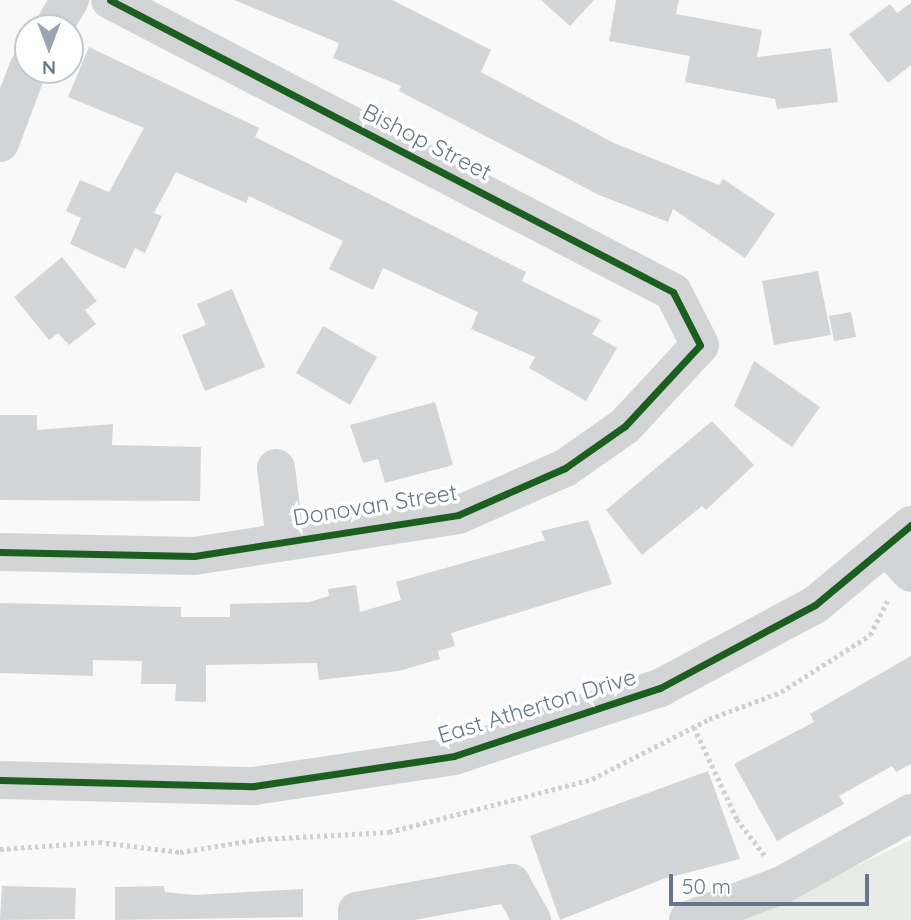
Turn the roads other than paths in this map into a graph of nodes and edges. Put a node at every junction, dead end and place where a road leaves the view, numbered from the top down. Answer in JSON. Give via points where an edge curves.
{"nodes":[{"id":1,"x":110,"y":0,"type":"edge"},
{"id":2,"x":22,"y":84,"type":"edge"},
{"id":3,"x":0,"y":143,"type":"edge"},
{"id":4,"x":700,"y":345,"type":"joint"},
{"id":5,"x":276,"y":468,"type":"dead end"},
{"id":6,"x":285,"y":540,"type":"junction"},
{"id":7,"x":903,"y":548,"type":"edge"},
{"id":8,"x":0,"y":552,"type":"edge"},
{"id":9,"x":0,"y":780,"type":"edge"},
{"id":10,"x":911,"y":813,"type":"edge"},
{"id":11,"x":357,"y":920,"type":"edge"},
{"id":12,"x":532,"y":920,"type":"edge"},
{"id":13,"x":688,"y":920,"type":"edge"}],
"edges":[{"from":1,"to":4,"type":"street","name":"Bishop Street","via":[[673,292]]},
{"from":2,"to":3,"type":"street"},
{"from":4,"to":6,"type":"street","name":"Donovan Street","via":[[625,426],[565,468],[457,515]]},
{"from":5,"to":6,"type":"street"},
{"from":6,"to":8,"type":"street","name":"Donovan Street","via":[[194,556]]},
{"from":7,"to":9,"type":"street","name":"East Atherton Drive","via":[[815,605],[660,688],[454,756],[254,786]]},
{"from":10,"to":13,"type":"street","via":[[782,885]]},
{"from":11,"to":12,"type":"street","via":[[357,911],[511,883]]}]}
